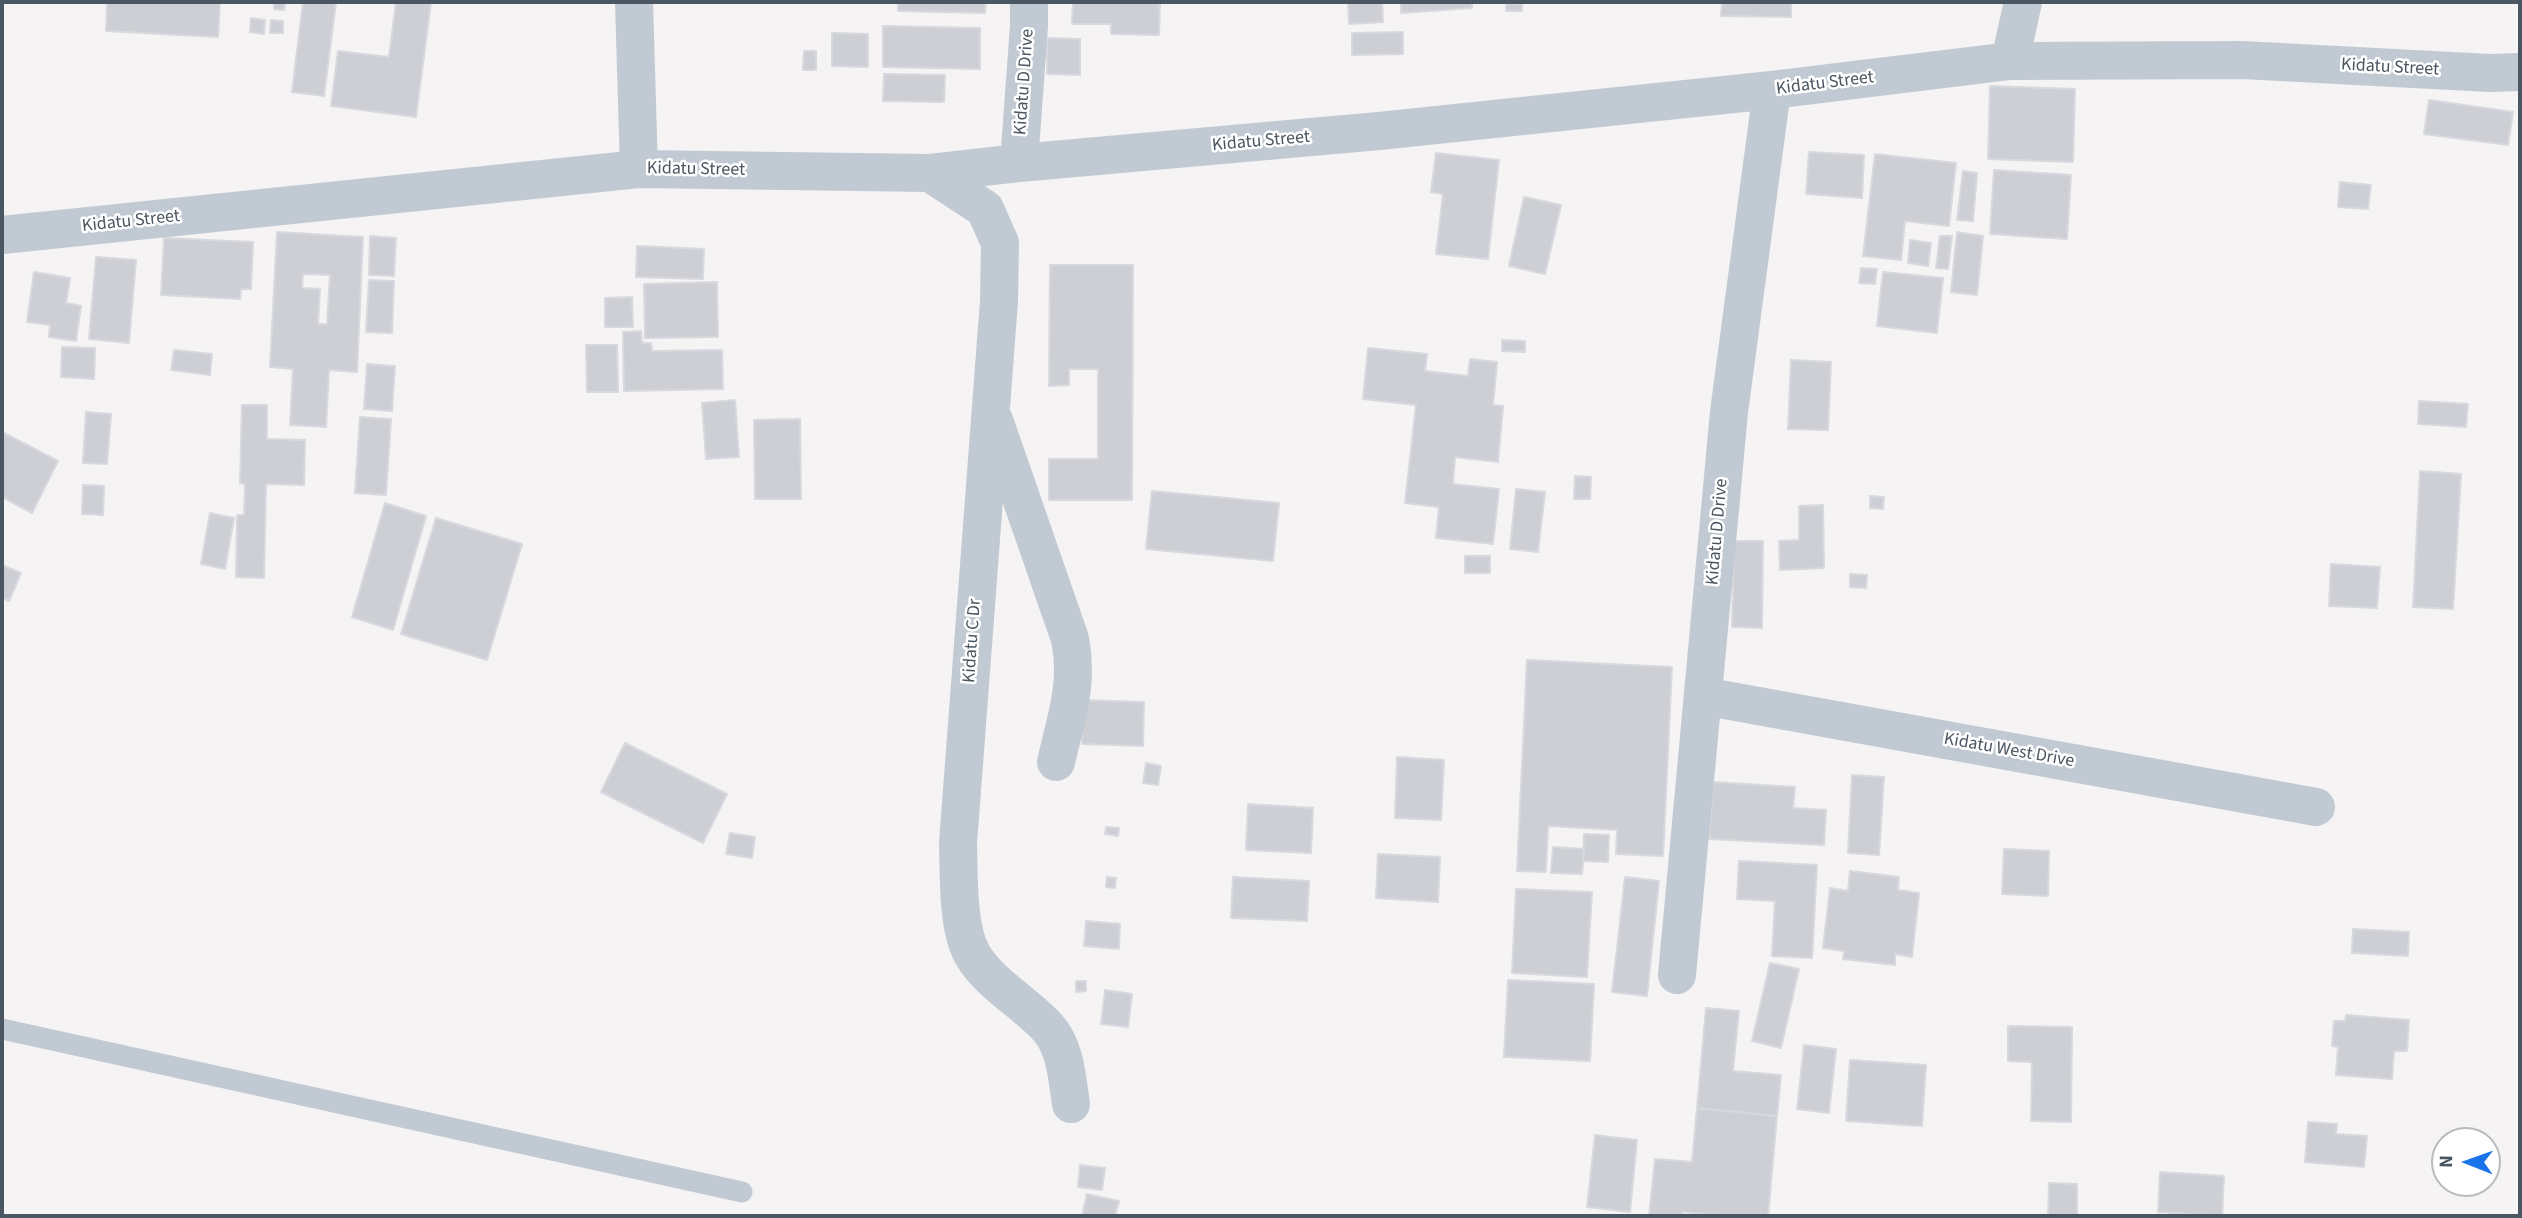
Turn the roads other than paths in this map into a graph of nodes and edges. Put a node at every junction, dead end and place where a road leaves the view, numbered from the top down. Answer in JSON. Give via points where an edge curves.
{"nodes":[{"id":1,"x":634,"y":2,"type":"edge"},
{"id":2,"x":1029,"y":2,"type":"edge"},
{"id":3,"x":2023,"y":2,"type":"edge"},
{"id":4,"x":2010,"y":61,"type":"junction"},
{"id":5,"x":2520,"y":72,"type":"edge"},
{"id":6,"x":1772,"y":90,"type":"junction"},
{"id":7,"x":1019,"y":163,"type":"junction"},
{"id":8,"x":639,"y":169,"type":"junction"},
{"id":9,"x":930,"y":173,"type":"junction"},
{"id":10,"x":2,"y":235,"type":"edge"},
{"id":11,"x":990,"y":408,"type":"junction"},
{"id":12,"x":1703,"y":696,"type":"junction"},
{"id":13,"x":1056,"y":762,"type":"dead end"},
{"id":14,"x":2316,"y":807,"type":"dead end"},
{"id":15,"x":1676,"y":975,"type":"dead end"},
{"id":16,"x":2,"y":1029,"type":"edge"},
{"id":17,"x":1071,"y":1104,"type":"dead end"},
{"id":18,"x":742,"y":1192,"type":"dead end"}],
"edges":[{"from":1,"to":8,"type":"street"},
{"from":2,"to":7,"type":"street","name":"Kidatu D Drive"},
{"from":3,"to":4,"type":"street"},
{"from":4,"to":5,"type":"street","name":"Kidatu Street","via":[[2242,60]]},
{"from":4,"to":6,"type":"street","name":"Kidatu Street"},
{"from":6,"to":7,"type":"street","name":"Kidatu Street"},
{"from":6,"to":12,"type":"street","name":"Kidatu D Drive","via":[[1729,412]]},
{"from":7,"to":9,"type":"street","name":"Kidatu Street"},
{"from":8,"to":9,"type":"street","name":"Kidatu Street"},
{"from":8,"to":10,"type":"street","name":"Kidatu Street"},
{"from":9,"to":11,"type":"street","name":"Kidatu C Dr","via":[[985,209],[1000,243]]},
{"from":11,"to":13,"type":"street","via":[[1075,662]]},
{"from":11,"to":17,"type":"street","name":"Kidatu C Dr","via":[[958,843],[960,910],[972,953],[1003,989],[1049,1029],[1062,1054]]},
{"from":12,"to":14,"type":"street","name":"Kidatu West Drive"},
{"from":12,"to":15,"type":"street","name":"Kidatu D Drive"},
{"from":16,"to":18,"type":"lane"}]}
